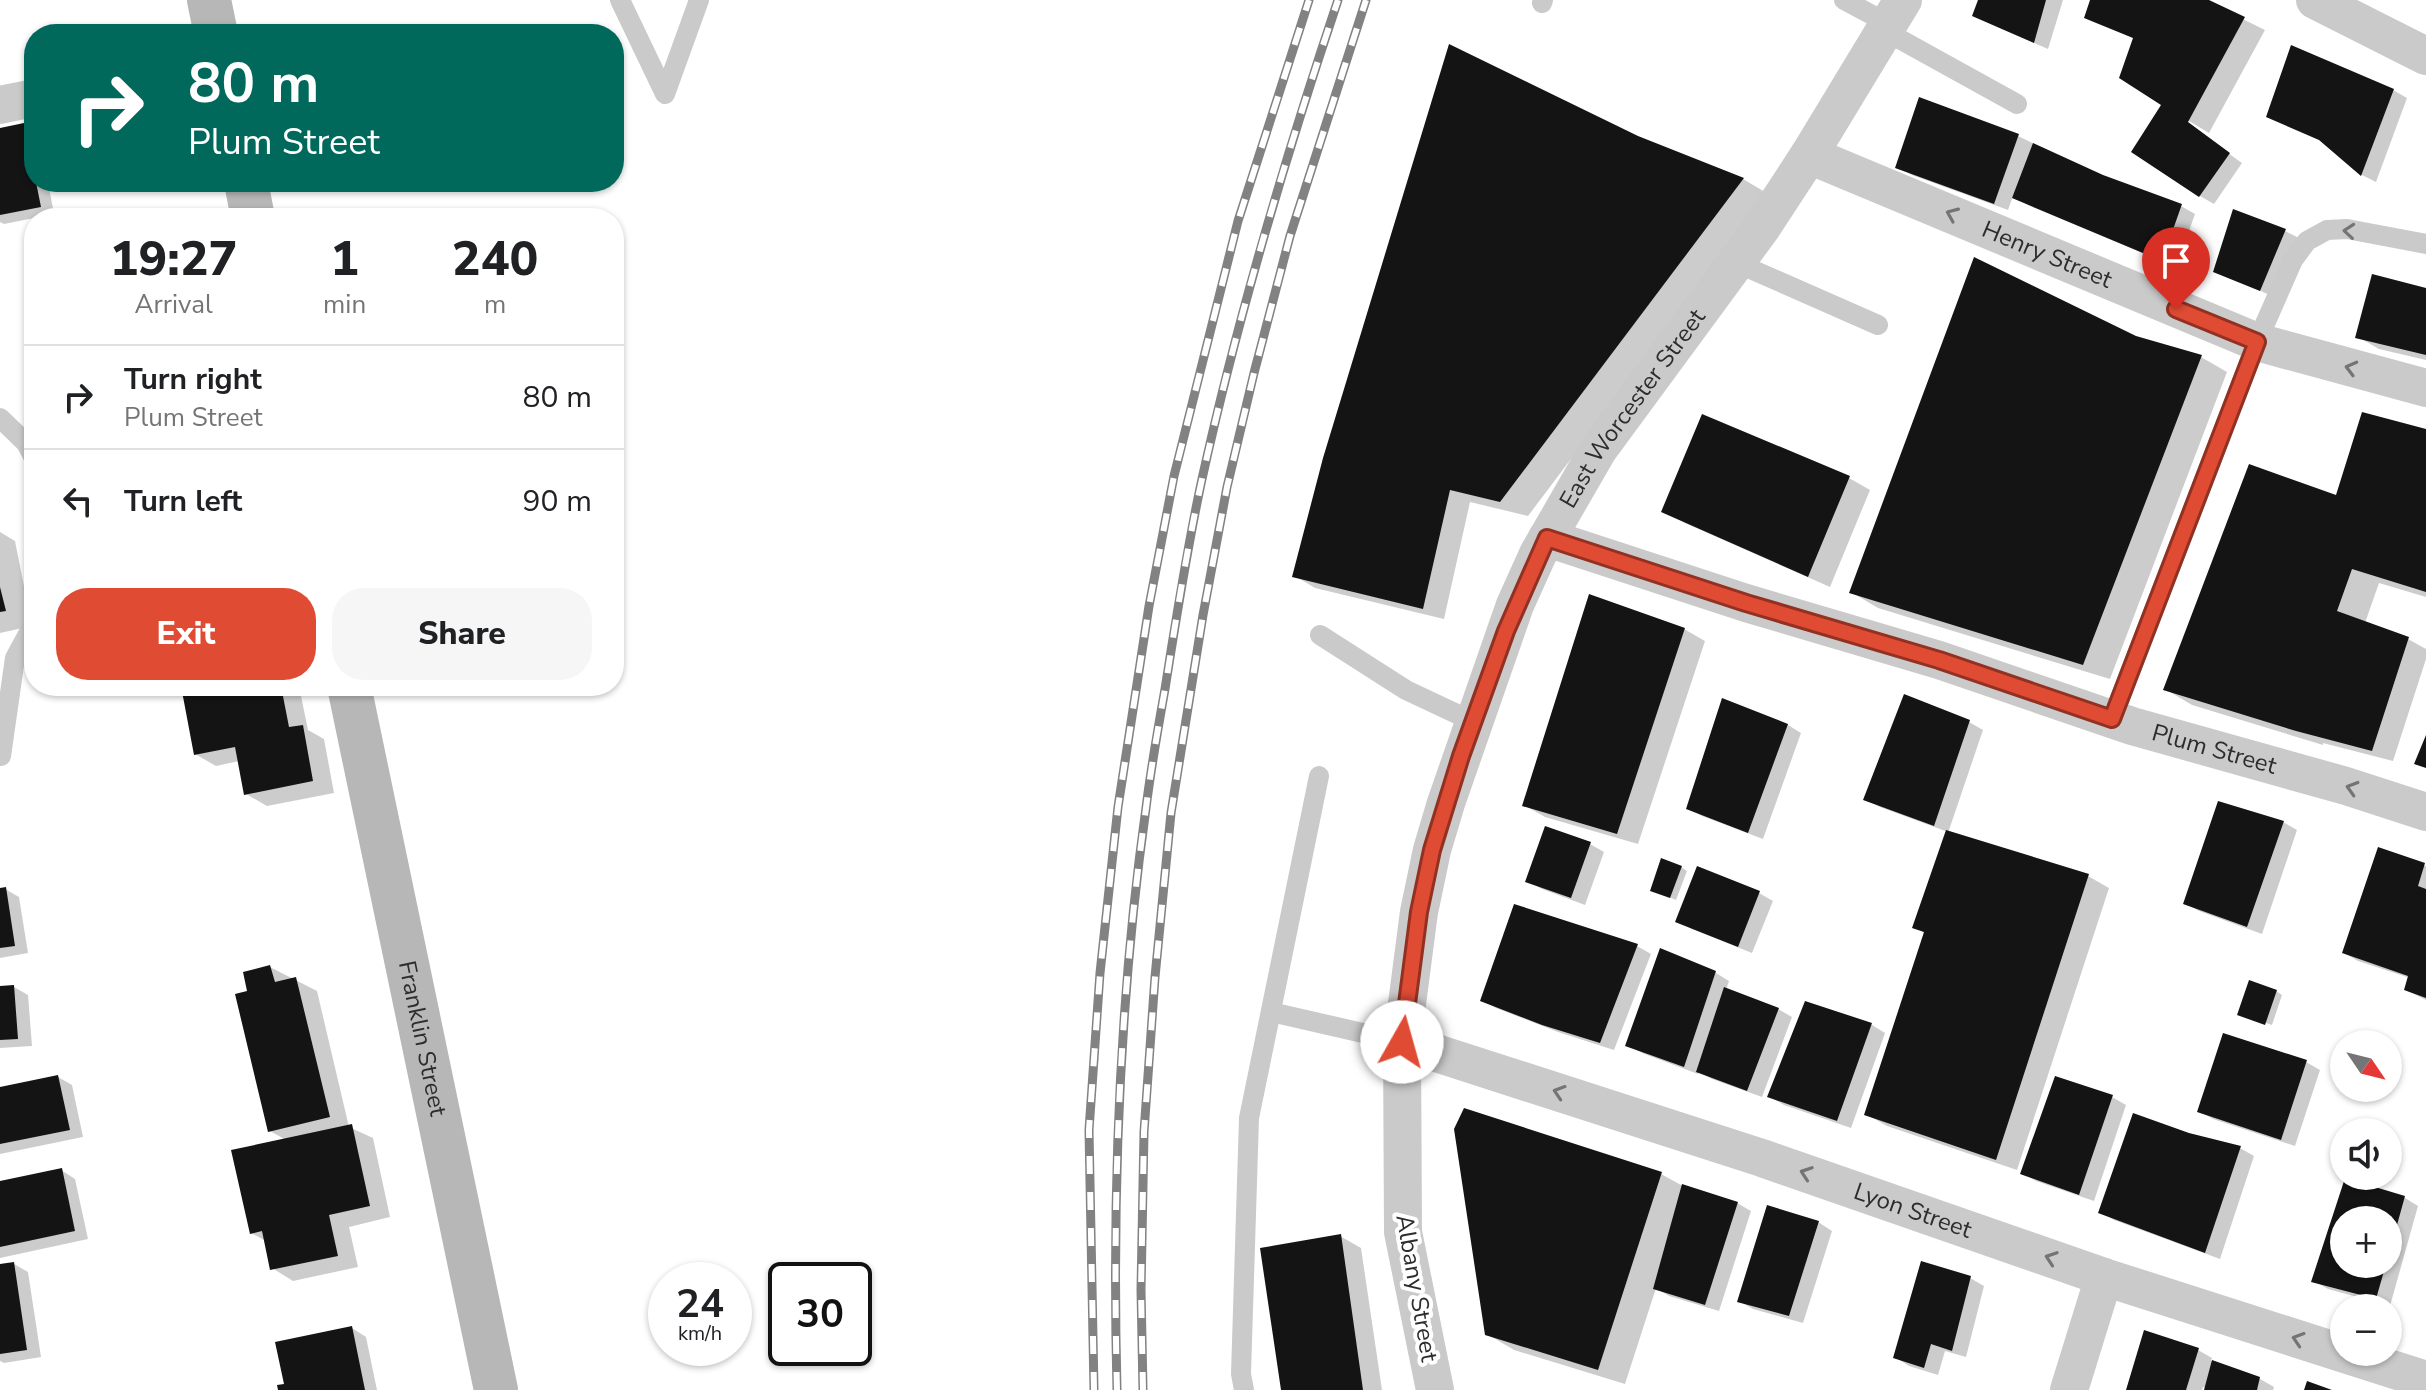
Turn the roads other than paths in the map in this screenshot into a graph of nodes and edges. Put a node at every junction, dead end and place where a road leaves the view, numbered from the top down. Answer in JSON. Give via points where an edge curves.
{"nodes":[{"id":1,"x":209,"y":0,"type":"edge"},
{"id":2,"x":620,"y":0,"type":"edge"},
{"id":3,"x":699,"y":0,"type":"edge"},
{"id":4,"x":1844,"y":0,"type":"edge"},
{"id":5,"x":2315,"y":0,"type":"edge"},
{"id":6,"x":2356,"y":9,"type":"edge"},
{"id":7,"x":1892,"y":18,"type":"edge"},
{"id":8,"x":214,"y":24,"type":"edge"},
{"id":9,"x":2426,"y":56,"type":"edge"},
{"id":10,"x":24,"y":100,"type":"edge"},
{"id":11,"x":2017,"y":104,"type":"dead end"},
{"id":12,"x":0,"y":105,"type":"edge"},
{"id":13,"x":1809,"y":155,"type":"junction"},
{"id":14,"x":2426,"y":244,"type":"edge"},
{"id":15,"x":1737,"y":263,"type":"junction"},
{"id":16,"x":1878,"y":325,"type":"dead end"},
{"id":17,"x":2257,"y":342,"type":"junction"},
{"id":18,"x":2426,"y":388,"type":"edge"},
{"id":19,"x":0,"y":418,"type":"edge"},
{"id":20,"x":24,"y":441,"type":"edge"},
{"id":21,"x":1547,"y":538,"type":"junction"},
{"id":22,"x":1320,"y":635,"type":"dead end"},
{"id":23,"x":24,"y":641,"type":"edge"},
{"id":24,"x":351,"y":696,"type":"edge"},
{"id":25,"x":1474,"y":722,"type":"junction"},
{"id":26,"x":2122,"y":722,"type":"junction"},
{"id":27,"x":1,"y":756,"type":"edge"},
{"id":28,"x":1319,"y":776,"type":"dead end"},
{"id":29,"x":2426,"y":812,"type":"edge"},
{"id":30,"x":1271,"y":1012,"type":"junction"},
{"id":31,"x":1402,"y":1042,"type":"junction"},
{"id":32,"x":2104,"y":1277,"type":"junction"},
{"id":33,"x":2426,"y":1380,"type":"edge"},
{"id":34,"x":496,"y":1390,"type":"edge"},
{"id":35,"x":1244,"y":1390,"type":"edge"},
{"id":36,"x":1435,"y":1390,"type":"edge"},
{"id":37,"x":2069,"y":1390,"type":"edge"}],
"edges":[{"from":1,"to":8,"type":"main road"},
{"from":2,"to":3,"type":"lane","via":[[665,94]]},
{"from":4,"to":7,"type":"lane"},
{"from":5,"to":6,"type":"street"},
{"from":6,"to":9,"type":"street"},
{"from":7,"to":11,"type":"lane"},
{"from":7,"to":13,"type":"street","name":"East Worcester Street"},
{"from":10,"to":12,"type":"street"},
{"from":13,"to":15,"type":"street","name":"East Worcester Street"},
{"from":17,"to":13,"type":"street","name":"Henry Street","one_way":true},
{"from":14,"to":17,"type":"lane","one_way":true,"via":[[2347,229],[2327,230],[2307,241],[2293,260]]},
{"from":15,"to":16,"type":"lane"},
{"from":15,"to":21,"type":"street","name":"East Worcester Street","via":[[1598,450]]},
{"from":18,"to":17,"type":"street","name":"Henry Street","one_way":true},
{"from":17,"to":26,"type":"lane"},
{"from":19,"to":20,"type":"lane"},
{"from":21,"to":25,"type":"street","name":"East Worcester Street","via":[[1515,605]]},
{"from":21,"to":26,"type":"street","name":"Plum Street"},
{"from":22,"to":25,"type":"lane","via":[[1406,690]]},
{"from":23,"to":27,"type":"lane","via":[[15,658]]},
{"from":24,"to":34,"type":"main road","name":"Franklin Street"},
{"from":25,"to":31,"type":"street","name":"East Worcester Street","via":[[1432,850]]},
{"from":29,"to":26,"type":"street","name":"Plum Street","one_way":true},
{"from":28,"to":30,"type":"lane"},
{"from":30,"to":31,"type":"lane"},
{"from":30,"to":35,"type":"lane","via":[[1249,1118]]},
{"from":32,"to":31,"type":"street","name":"Lyon Street","one_way":true,"via":[[1762,1158]]},
{"from":31,"to":36,"type":"street","name":"Albany Street","via":[[1403,1232]]},
{"from":33,"to":32,"type":"street","name":"Lyon Street","one_way":true},
{"from":32,"to":37,"type":"street"}]}
